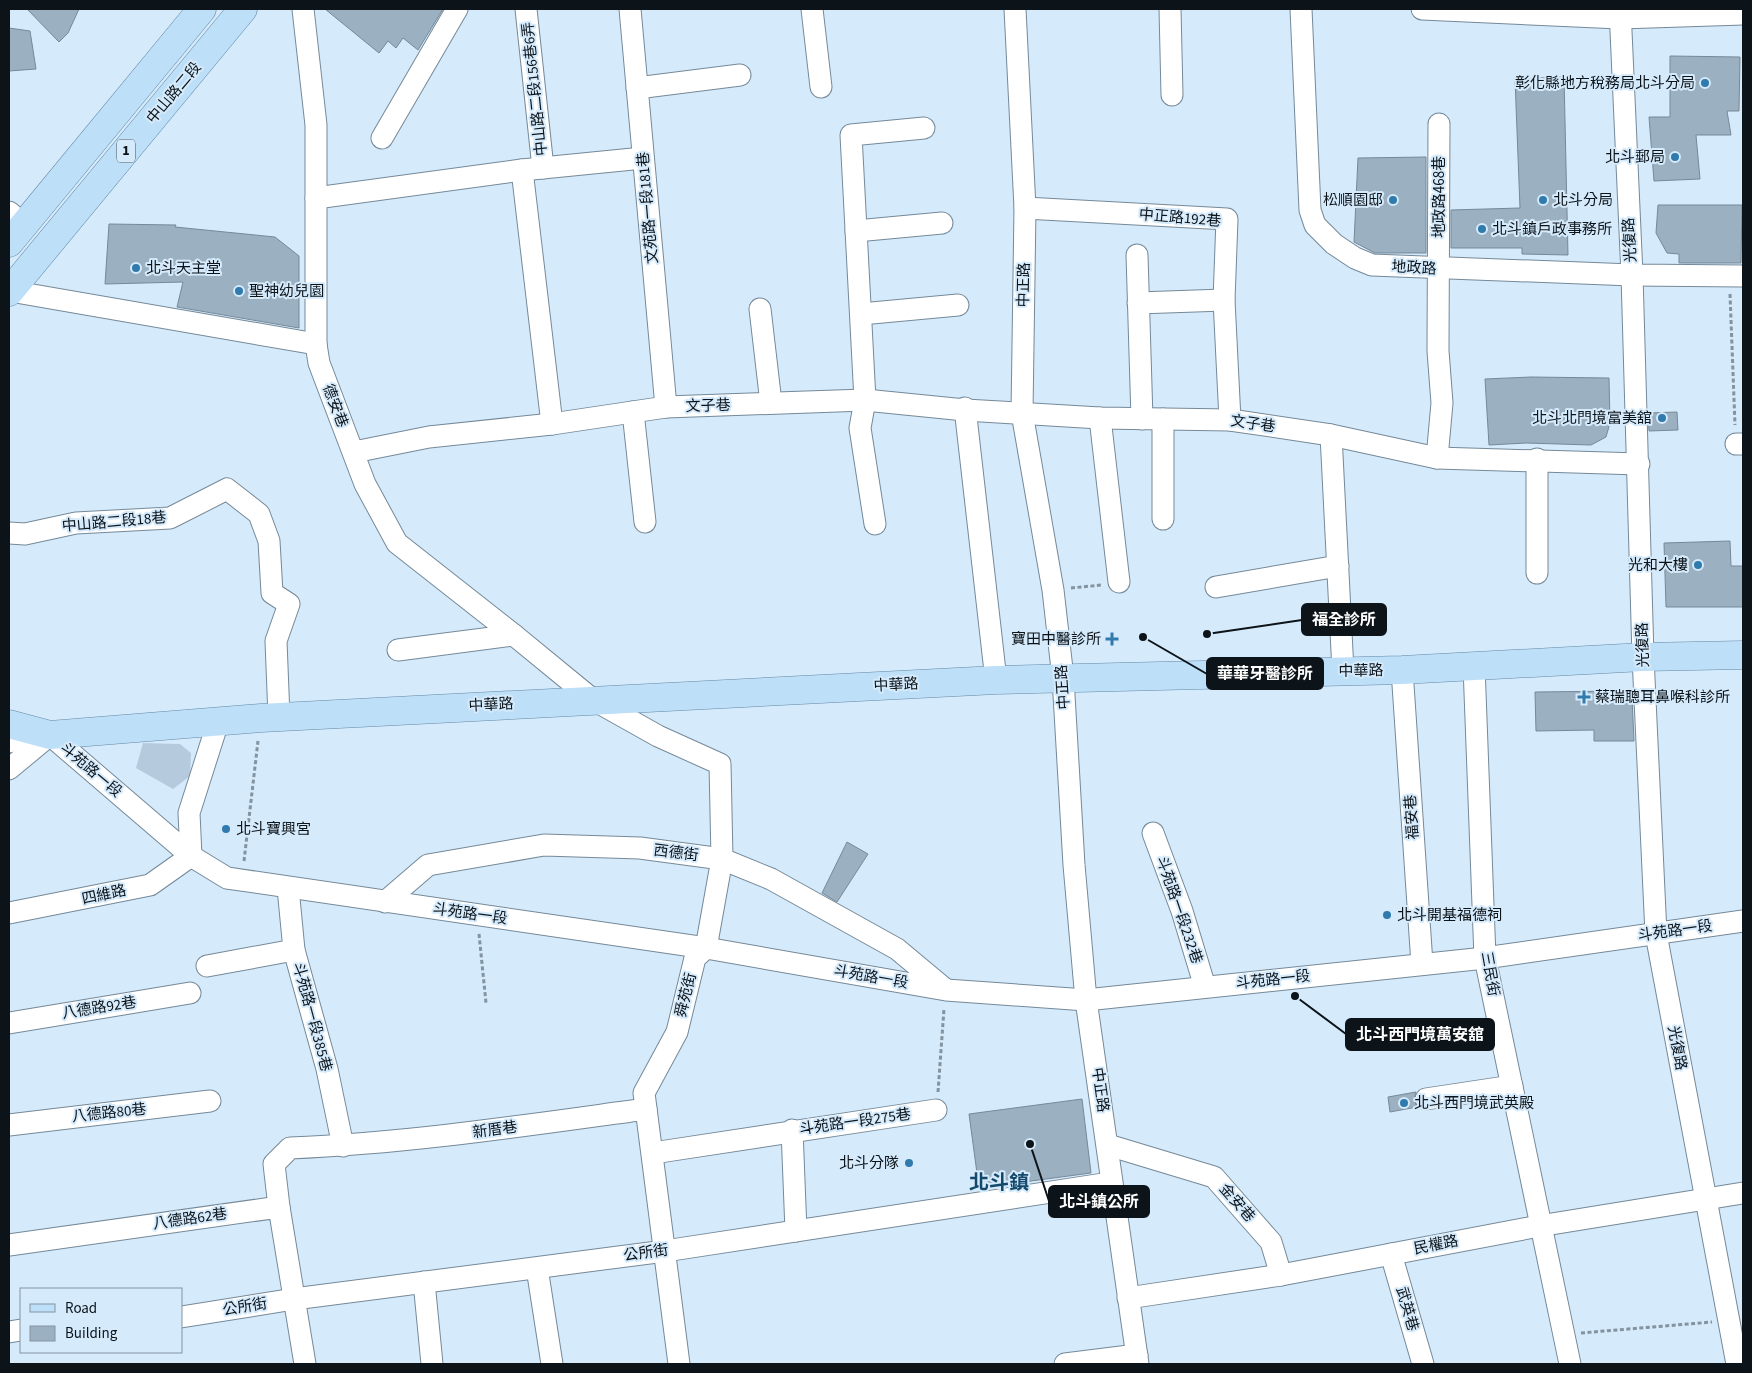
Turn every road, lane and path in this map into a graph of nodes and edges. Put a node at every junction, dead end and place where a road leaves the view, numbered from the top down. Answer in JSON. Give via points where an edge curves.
{"nodes":[{"id":1,"x":202,"y":9,"type":"edge"},
{"id":2,"x":243,"y":9,"type":"edge"},
{"id":3,"x":303,"y":9,"type":"edge"},
{"id":4,"x":457,"y":9,"type":"edge"},
{"id":5,"x":526,"y":9,"type":"edge"},
{"id":6,"x":630,"y":9,"type":"edge"},
{"id":7,"x":812,"y":9,"type":"edge"},
{"id":8,"x":1015,"y":9,"type":"edge"},
{"id":9,"x":1170,"y":9,"type":"edge"},
{"id":10,"x":1301,"y":9,"type":"edge"},
{"id":11,"x":1422,"y":9,"type":"edge"},
{"id":12,"x":1620,"y":13,"type":"edge"},
{"id":13,"x":1743,"y":14,"type":"edge"},
{"id":14,"x":740,"y":75,"type":"dead end"},
{"id":15,"x":821,"y":87,"type":"dead end"},
{"id":16,"x":637,"y":88,"type":"junction"},
{"id":17,"x":1172,"y":95,"type":"dead end"},
{"id":18,"x":1439,"y":124,"type":"dead end"},
{"id":19,"x":924,"y":128,"type":"dead end"},
{"id":20,"x":382,"y":138,"type":"dead end"},
{"id":21,"x":643,"y":158,"type":"junction"},
{"id":22,"x":543,"y":168,"type":"junction"},
{"id":23,"x":522,"y":170,"type":"junction"},
{"id":24,"x":316,"y":198,"type":"junction"},
{"id":25,"x":1025,"y":208,"type":"junction"},
{"id":26,"x":942,"y":224,"type":"dead end"},
{"id":27,"x":14,"y":227,"type":"edge"},
{"id":28,"x":856,"y":231,"type":"junction"},
{"id":29,"x":1137,"y":255,"type":"dead end"},
{"id":30,"x":1439,"y":269,"type":"junction"},
{"id":31,"x":1632,"y":274,"type":"junction"},
{"id":32,"x":1736,"y":276,"type":"edge"},
{"id":33,"x":9,"y":292,"type":"edge"},
{"id":34,"x":1224,"y":300,"type":"junction"},
{"id":35,"x":1138,"y":303,"type":"junction"},
{"id":36,"x":958,"y":305,"type":"dead end"},
{"id":37,"x":760,"y":309,"type":"dead end"},
{"id":38,"x":860,"y":314,"type":"junction"},
{"id":39,"x":316,"y":344,"type":"junction"},
{"id":40,"x":865,"y":400,"type":"junction"},
{"id":41,"x":771,"y":403,"type":"junction"},
{"id":42,"x":666,"y":408,"type":"junction"},
{"id":43,"x":965,"y":409,"type":"junction"},
{"id":44,"x":633,"y":412,"type":"junction"},
{"id":45,"x":1022,"y":413,"type":"junction"},
{"id":46,"x":1100,"y":418,"type":"junction"},
{"id":47,"x":1152,"y":419,"type":"junction"},
{"id":48,"x":1230,"y":420,"type":"junction"},
{"id":49,"x":552,"y":424,"type":"junction"},
{"id":50,"x":1332,"y":436,"type":"junction"},
{"id":51,"x":1740,"y":444,"type":"edge"},
{"id":52,"x":354,"y":452,"type":"junction"},
{"id":53,"x":1437,"y":458,"type":"junction"},
{"id":54,"x":1537,"y":459,"type":"junction"},
{"id":55,"x":1639,"y":464,"type":"junction"},
{"id":56,"x":1163,"y":519,"type":"dead end"},
{"id":57,"x":645,"y":522,"type":"dead end"},
{"id":58,"x":875,"y":524,"type":"dead end"},
{"id":59,"x":9,"y":533,"type":"edge"},
{"id":60,"x":1338,"y":566,"type":"junction"},
{"id":61,"x":1537,"y":573,"type":"dead end"},
{"id":62,"x":1119,"y":582,"type":"joint"},
{"id":63,"x":1216,"y":587,"type":"dead end"},
{"id":64,"x":1053,"y":590,"type":"junction"},
{"id":65,"x":514,"y":635,"type":"junction"},
{"id":66,"x":398,"y":650,"type":"dead end"},
{"id":67,"x":1743,"y":656,"type":"edge"},
{"id":68,"x":1643,"y":657,"type":"junction"},
{"id":69,"x":1474,"y":666,"type":"junction"},
{"id":70,"x":1402,"y":670,"type":"junction"},
{"id":71,"x":1343,"y":671,"type":"junction"},
{"id":72,"x":1063,"y":678,"type":"junction"},
{"id":73,"x":996,"y":680,"type":"junction"},
{"id":74,"x":592,"y":699,"type":"junction"},
{"id":75,"x":9,"y":708,"type":"edge"},
{"id":76,"x":270,"y":717,"type":"junction"},
{"id":77,"x":218,"y":722,"type":"junction"},
{"id":78,"x":9,"y":724,"type":"edge"},
{"id":79,"x":50,"y":735,"type":"junction"},
{"id":80,"x":9,"y":742,"type":"edge"},
{"id":81,"x":9,"y":769,"type":"edge"},
{"id":82,"x":1153,"y":833,"type":"dead end"},
{"id":83,"x":191,"y":856,"type":"junction"},
{"id":84,"x":722,"y":859,"type":"junction"},
{"id":85,"x":242,"y":880,"type":"junction"},
{"id":86,"x":288,"y":888,"type":"junction"},
{"id":87,"x":385,"y":902,"type":"junction"},
{"id":88,"x":9,"y":913,"type":"edge"},
{"id":89,"x":477,"y":915,"type":"junction"},
{"id":90,"x":1743,"y":921,"type":"edge"},
{"id":91,"x":1656,"y":934,"type":"junction"},
{"id":92,"x":706,"y":948,"type":"junction"},
{"id":93,"x":294,"y":950,"type":"junction"},
{"id":94,"x":1485,"y":958,"type":"junction"},
{"id":95,"x":1422,"y":964,"type":"junction"},
{"id":96,"x":207,"y":966,"type":"dead end"},
{"id":97,"x":1205,"y":987,"type":"junction"},
{"id":98,"x":946,"y":990,"type":"junction"},
{"id":99,"x":190,"y":993,"type":"dead end"},
{"id":100,"x":1086,"y":1000,"type":"junction"},
{"id":101,"x":486,"y":1003,"type":"dead end"},
{"id":102,"x":9,"y":1023,"type":"edge"},
{"id":103,"x":1512,"y":1086,"type":"junction"},
{"id":104,"x":1426,"y":1099,"type":"dead end"},
{"id":105,"x":210,"y":1101,"type":"dead end"},
{"id":106,"x":646,"y":1109,"type":"junction"},
{"id":107,"x":936,"y":1110,"type":"joint"},
{"id":108,"x":9,"y":1125,"type":"edge"},
{"id":109,"x":792,"y":1130,"type":"junction"},
{"id":110,"x":1108,"y":1145,"type":"junction"},
{"id":111,"x":343,"y":1146,"type":"junction"},
{"id":112,"x":654,"y":1153,"type":"junction"},
{"id":113,"x":1110,"y":1183,"type":"junction"},
{"id":114,"x":1743,"y":1193,"type":"edge"},
{"id":115,"x":1706,"y":1200,"type":"junction"},
{"id":116,"x":279,"y":1207,"type":"junction"},
{"id":117,"x":1539,"y":1226,"type":"junction"},
{"id":118,"x":796,"y":1231,"type":"junction"},
{"id":119,"x":9,"y":1245,"type":"edge"},
{"id":120,"x":665,"y":1251,"type":"junction"},
{"id":121,"x":1391,"y":1254,"type":"junction"},
{"id":122,"x":537,"y":1268,"type":"junction"},
{"id":123,"x":1281,"y":1274,"type":"junction"},
{"id":124,"x":424,"y":1282,"type":"junction"},
{"id":125,"x":1128,"y":1298,"type":"junction"},
{"id":126,"x":294,"y":1299,"type":"junction"},
{"id":127,"x":182,"y":1317,"type":"edge"},
{"id":128,"x":1729,"y":1321,"type":"junction"},
{"id":129,"x":1563,"y":1334,"type":"junction"},
{"id":130,"x":1137,"y":1360,"type":"edge"},
{"id":131,"x":305,"y":1364,"type":"edge"},
{"id":132,"x":432,"y":1364,"type":"edge"},
{"id":133,"x":552,"y":1364,"type":"edge"},
{"id":134,"x":679,"y":1364,"type":"edge"},
{"id":135,"x":1065,"y":1364,"type":"edge"},
{"id":136,"x":1422,"y":1364,"type":"edge"},
{"id":137,"x":1570,"y":1364,"type":"edge"},
{"id":138,"x":1737,"y":1364,"type":"edge"}],
"edges":[{"from":1,"to":27,"type":"main road","number":"1"},
{"from":2,"to":33,"type":"main road","name":"中山路二段","number":"1"},
{"from":3,"to":24,"type":"street","name":"德安巷","via":[[316,125]]},
{"from":4,"to":20,"type":"street"},
{"from":5,"to":22,"type":"street","name":"中山路二段156巷6弄"},
{"from":6,"to":16,"type":"street","name":"文苑路一段181巷"},
{"from":7,"to":15,"type":"street"},
{"from":8,"to":25,"type":"street","name":"中正路"},
{"from":9,"to":17,"type":"street"},
{"from":10,"to":30,"type":"street","name":"地政路","via":[[1310,210],[1315,225],[1334,244],[1372,266]]},
{"from":11,"to":12,"type":"street"},
{"from":12,"to":13,"type":"street"},
{"from":12,"to":31,"type":"street","name":"光復路"},
{"from":14,"to":16,"type":"street"},
{"from":16,"to":21,"type":"street","name":"文苑路一段181巷"},
{"from":18,"to":30,"type":"street","name":"地政路468巷"},
{"from":19,"to":28,"type":"street","via":[[851,134]]},
{"from":21,"to":22,"type":"street"},
{"from":21,"to":42,"type":"street","name":"文苑路一段181巷"},
{"from":22,"to":23,"type":"street"},
{"from":23,"to":24,"type":"street"},
{"from":23,"to":49,"type":"street"},
{"from":24,"to":39,"type":"street","name":"德安巷"},
{"from":25,"to":34,"type":"street","name":"中正路192巷","via":[[1227,218]]},
{"from":25,"to":45,"type":"street","name":"中正路"},
{"from":26,"to":28,"type":"street"},
{"from":28,"to":38,"type":"street"},
{"from":29,"to":35,"type":"street"},
{"from":30,"to":31,"type":"street","name":"地政路"},
{"from":30,"to":53,"type":"street","name":"地政路468巷","via":[[1438,351],[1442,403]]},
{"from":31,"to":32,"type":"street","name":"地政路"},
{"from":31,"to":55,"type":"street","name":"光復路"},
{"from":32,"to":51,"type":"path"},
{"from":33,"to":39,"type":"street"},
{"from":34,"to":35,"type":"street"},
{"from":34,"to":48,"type":"street","name":"中正路192巷"},
{"from":35,"to":47,"type":"street"},
{"from":36,"to":38,"type":"street"},
{"from":37,"to":41,"type":"street"},
{"from":38,"to":40,"type":"street"},
{"from":39,"to":52,"type":"street","name":"德安巷","via":[[318,363]]},
{"from":40,"to":41,"type":"street","name":"文子巷"},
{"from":40,"to":43,"type":"street","name":"文子巷"},
{"from":40,"to":58,"type":"street","via":[[860,428]]},
{"from":41,"to":42,"type":"street","name":"文子巷"},
{"from":42,"to":44,"type":"street","name":"文子巷"},
{"from":43,"to":45,"type":"street","name":"文子巷"},
{"from":43,"to":73,"type":"street"},
{"from":44,"to":49,"type":"street","name":"文子巷"},
{"from":44,"to":57,"type":"street"},
{"from":45,"to":46,"type":"street","name":"文子巷"},
{"from":45,"to":64,"type":"street","name":"中正路"},
{"from":46,"to":47,"type":"street","name":"文子巷"},
{"from":46,"to":62,"type":"street"},
{"from":47,"to":48,"type":"street","name":"文子巷"},
{"from":47,"to":56,"type":"street"},
{"from":48,"to":50,"type":"street","name":"文子巷"},
{"from":49,"to":52,"type":"street","name":"文子巷","via":[[429,437]]},
{"from":50,"to":53,"type":"street","name":"文子巷"},
{"from":50,"to":60,"type":"street"},
{"from":52,"to":65,"type":"street","name":"德安巷","via":[[366,484],[396,543]]},
{"from":53,"to":54,"type":"street","name":"文子巷"},
{"from":54,"to":55,"type":"street","name":"文子巷"},
{"from":54,"to":61,"type":"street"},
{"from":55,"to":68,"type":"street","name":"光復路"},
{"from":59,"to":76,"type":"street","name":"中山路二段18巷","via":[[25,534],[76,523],[170,518],[227,489],[259,514],[269,541],[272,593],[289,604],[276,640]]},
{"from":60,"to":63,"type":"street"},
{"from":60,"to":71,"type":"street"},
{"from":62,"to":64,"type":"path"},
{"from":64,"to":72,"type":"street","name":"中正路"},
{"from":65,"to":66,"type":"street"},
{"from":65,"to":74,"type":"street","name":"德安巷"},
{"from":67,"to":68,"type":"main road","name":"中華路"},
{"from":68,"to":69,"type":"main road","name":"中華路"},
{"from":68,"to":91,"type":"street","name":"光復路"},
{"from":69,"to":70,"type":"main road","name":"中華路"},
{"from":69,"to":94,"type":"street","name":"三民街"},
{"from":70,"to":71,"type":"main road","name":"中華路"},
{"from":70,"to":95,"type":"street","name":"福安巷"},
{"from":71,"to":72,"type":"main road","name":"中華路"},
{"from":72,"to":73,"type":"main road","name":"中華路"},
{"from":72,"to":100,"type":"street","name":"中正路"},
{"from":73,"to":74,"type":"main road","name":"中華路"},
{"from":74,"to":76,"type":"main road","name":"中華路"},
{"from":74,"to":84,"type":"street","name":"舜苑街","via":[[658,736],[720,764]]},
{"from":75,"to":79,"type":"main road","name":"斗苑路一段"},
{"from":76,"to":77,"type":"main road","name":"中華路"},
{"from":76,"to":85,"type":"path"},
{"from":77,"to":79,"type":"main road","name":"中華路"},
{"from":77,"to":83,"type":"street","via":[[189,813]]},
{"from":78,"to":79,"type":"main road","name":"斗苑路一段"},
{"from":79,"to":80,"type":"street"},
{"from":79,"to":81,"type":"street"},
{"from":79,"to":83,"type":"street","name":"斗苑路一段"},
{"from":82,"to":97,"type":"street","name":"斗苑路一段232巷"},
{"from":83,"to":85,"type":"street","name":"斗苑路一段","via":[[227,878]]},
{"from":83,"to":88,"type":"street","name":"四維路","via":[[150,885]]},
{"from":84,"to":87,"type":"street","name":"西德街","via":[[640,848],[544,845],[428,865]]},
{"from":84,"to":92,"type":"street","name":"舜苑街"},
{"from":84,"to":98,"type":"street","name":"西德街","via":[[771,879],[897,949]]},
{"from":85,"to":86,"type":"street","name":"斗苑路一段"},
{"from":86,"to":87,"type":"street","name":"斗苑路一段"},
{"from":86,"to":93,"type":"street","name":"斗苑路一段385巷"},
{"from":87,"to":89,"type":"street","name":"斗苑路一段"},
{"from":89,"to":92,"type":"street","name":"斗苑路一段"},
{"from":89,"to":101,"type":"path"},
{"from":90,"to":91,"type":"street","name":"斗苑路一段"},
{"from":91,"to":94,"type":"street","name":"斗苑路一段"},
{"from":91,"to":115,"type":"street","name":"光復路"},
{"from":92,"to":98,"type":"street","name":"斗苑路一段"},
{"from":92,"to":106,"type":"street","name":"舜苑街","via":[[695,958],[677,1032],[644,1093]]},
{"from":93,"to":96,"type":"street"},
{"from":93,"to":111,"type":"street","name":"斗苑路一段385巷","via":[[327,1069]]},
{"from":94,"to":95,"type":"street","name":"斗苑路一段"},
{"from":94,"to":103,"type":"street","name":"三民街"},
{"from":95,"to":97,"type":"street","name":"斗苑路一段"},
{"from":97,"to":100,"type":"street","name":"斗苑路一段"},
{"from":98,"to":100,"type":"street","name":"斗苑路一段"},
{"from":98,"to":107,"type":"path"},
{"from":99,"to":102,"type":"street","name":"八德路92巷"},
{"from":100,"to":110,"type":"street","name":"中正路"},
{"from":103,"to":104,"type":"street"},
{"from":103,"to":117,"type":"street","name":"三民街"},
{"from":105,"to":108,"type":"street","name":"八德路80巷"},
{"from":106,"to":111,"type":"street","name":"新厝巷","via":[[458,1135]]},
{"from":106,"to":112,"type":"street","name":"舜苑街"},
{"from":107,"to":109,"type":"street","name":"斗苑路一段275巷"},
{"from":109,"to":112,"type":"street","name":"斗苑路一段275巷"},
{"from":109,"to":118,"type":"street"},
{"from":110,"to":113,"type":"street","name":"中正路"},
{"from":110,"to":123,"type":"street","name":"金安巷","via":[[1214,1177],[1271,1242]]},
{"from":111,"to":116,"type":"street","name":"新厝巷","via":[[290,1148],[274,1164]]},
{"from":112,"to":120,"type":"street","name":"舜苑街"},
{"from":113,"to":118,"type":"street","name":"公所街"},
{"from":113,"to":125,"type":"street","name":"中正路"},
{"from":114,"to":115,"type":"street","name":"民權路"},
{"from":115,"to":117,"type":"street","name":"民權路"},
{"from":115,"to":128,"type":"street","name":"光復路"},
{"from":116,"to":119,"type":"street","name":"八德路62巷"},
{"from":116,"to":126,"type":"street"},
{"from":117,"to":121,"type":"street","name":"民權路"},
{"from":117,"to":129,"type":"street","name":"三民街"},
{"from":118,"to":120,"type":"street","name":"公所街"},
{"from":120,"to":122,"type":"street","name":"公所街"},
{"from":120,"to":134,"type":"street","name":"舜苑街"},
{"from":121,"to":123,"type":"street","name":"民權路"},
{"from":121,"to":136,"type":"street","name":"武英巷"},
{"from":122,"to":124,"type":"street","name":"公所街"},
{"from":122,"to":133,"type":"street"},
{"from":123,"to":125,"type":"street","name":"民權路"},
{"from":124,"to":126,"type":"street","name":"公所街"},
{"from":124,"to":132,"type":"street"},
{"from":125,"to":130,"type":"street","name":"中正路"},
{"from":126,"to":127,"type":"street","name":"公所街"},
{"from":126,"to":131,"type":"street"},
{"from":128,"to":129,"type":"path"},
{"from":128,"to":138,"type":"street","name":"光復路"},
{"from":129,"to":137,"type":"street","name":"三民街"},
{"from":130,"to":135,"type":"street"}]}
